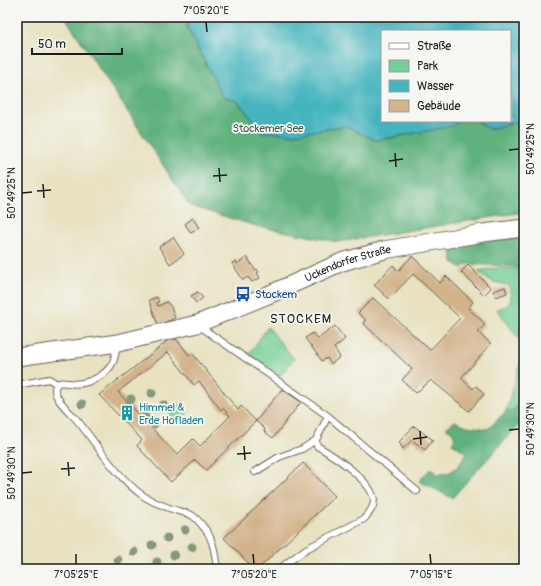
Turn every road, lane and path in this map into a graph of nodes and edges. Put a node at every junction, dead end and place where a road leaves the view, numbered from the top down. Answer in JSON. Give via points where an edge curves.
{"nodes":[{"id":1,"x":524,"y":228,"type":"edge"},
{"id":2,"x":197,"y":324,"type":"junction"},
{"id":3,"x":118,"y":343,"type":"junction"},
{"id":4,"x":17,"y":357,"type":"edge"},
{"id":5,"x":57,"y":384,"type":"junction"},
{"id":6,"x":17,"y":385,"type":"edge"},
{"id":7,"x":328,"y":416,"type":"junction"},
{"id":8,"x":316,"y":440,"type":"junction"},
{"id":9,"x":255,"y":472,"type":"dead end"},
{"id":10,"x":417,"y":491,"type":"dead end"},
{"id":11,"x":218,"y":569,"type":"edge"},
{"id":12,"x":279,"y":569,"type":"edge"}],
"edges":[{"from":1,"to":2,"type":"main road","name":"Uckendorfer Straße","via":[[384,250],[350,259]]},
{"from":2,"to":3,"type":"main road","name":"Uckendorfer Straße"},
{"from":2,"to":7,"type":"lane"},
{"from":3,"to":4,"type":"main road","name":"Uckendorfer Straße"},
{"from":3,"to":5,"type":"lane","via":[[113,363],[100,376],[78,384]]},
{"from":5,"to":6,"type":"lane","via":[[49,379]]},
{"from":5,"to":11,"type":"lane","via":[[55,391],[63,405],[131,486],[156,503],[192,515],[205,529],[210,536]]},
{"from":7,"to":8,"type":"lane"},
{"from":7,"to":10,"type":"lane"},
{"from":8,"to":9,"type":"lane","via":[[302,449],[279,457]]},
{"from":8,"to":12,"type":"lane","via":[[318,446],[359,477],[371,490],[373,505],[364,519],[306,549]]}]}
